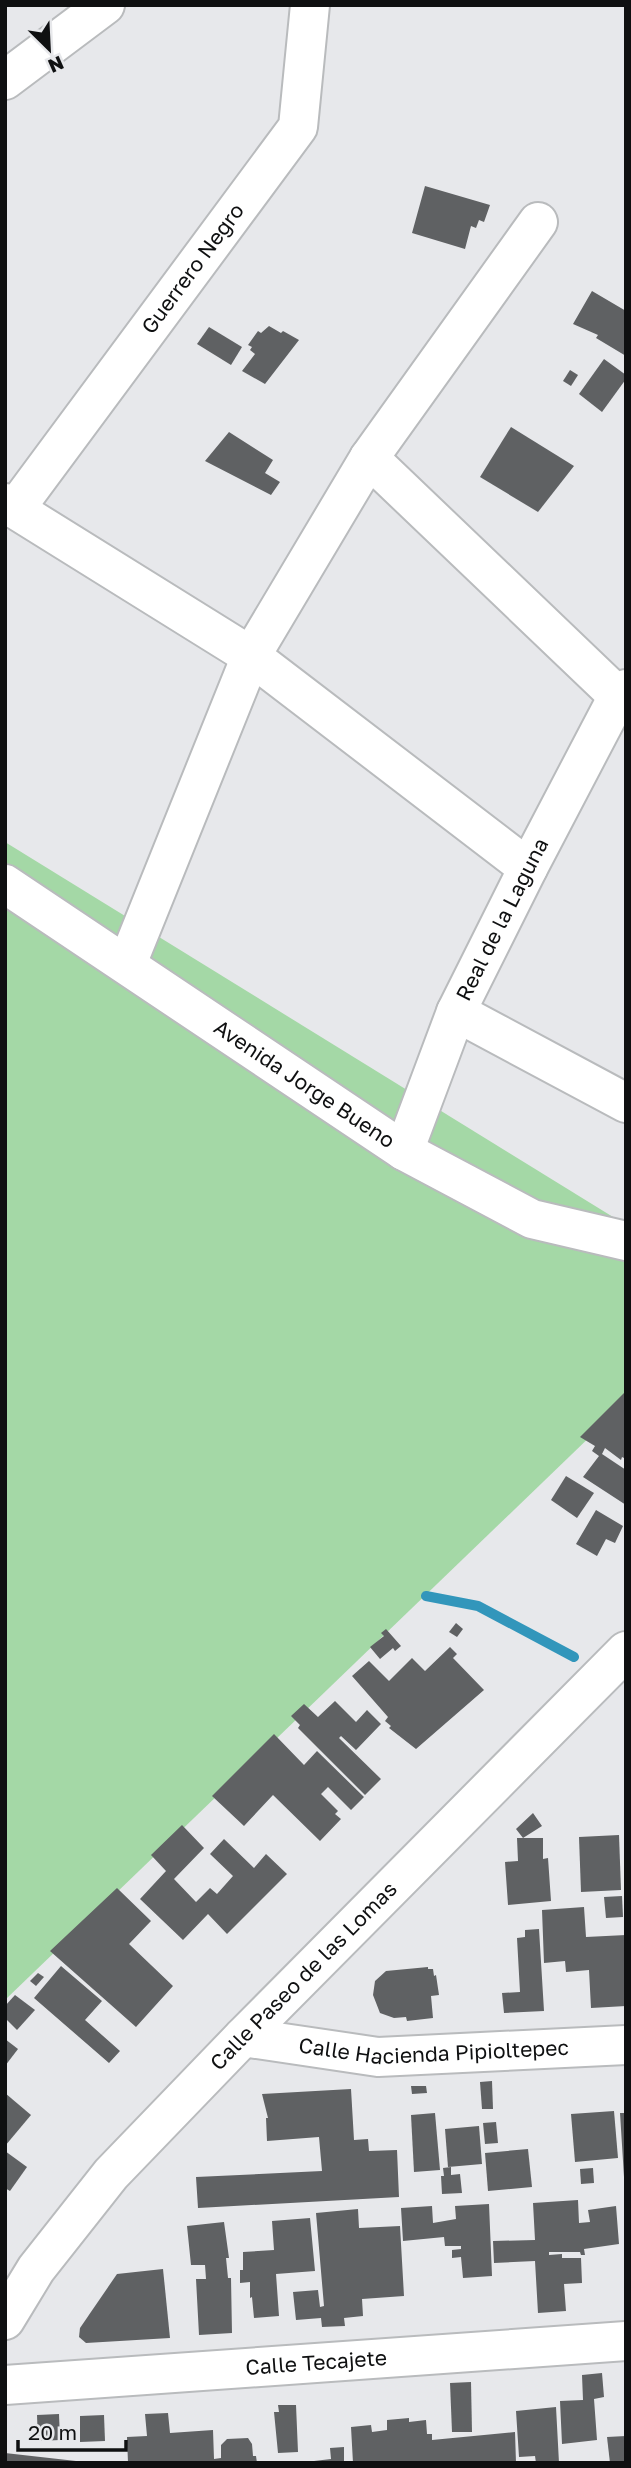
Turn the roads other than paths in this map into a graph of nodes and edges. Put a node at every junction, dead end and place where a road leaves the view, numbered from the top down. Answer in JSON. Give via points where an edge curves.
{"nodes":[{"id":1,"x":105,"y":5,"type":"edge"},
{"id":2,"x":310,"y":5,"type":"edge"},
{"id":3,"x":5,"y":80,"type":"edge"},
{"id":4,"x":538,"y":222,"type":"dead end"},
{"id":5,"x":369,"y":458,"type":"junction"},
{"id":6,"x":10,"y":506,"type":"edge"},
{"id":7,"x":251,"y":656,"type":"junction"},
{"id":8,"x":622,"y":693,"type":"edge"},
{"id":9,"x":528,"y":868,"type":"junction"},
{"id":10,"x":5,"y":884,"type":"edge"},
{"id":11,"x":127,"y":964,"type":"junction"},
{"id":12,"x":456,"y":1012,"type":"junction"},
{"id":13,"x":626,"y":1103,"type":"edge"},
{"id":14,"x":404,"y":1151,"type":"junction"},
{"id":15,"x":626,"y":1241,"type":"edge"},
{"id":16,"x":626,"y":1651,"type":"edge"},
{"id":17,"x":243,"y":2037,"type":"junction"},
{"id":18,"x":626,"y":2045,"type":"edge"},
{"id":19,"x":5,"y":2320,"type":"edge"},
{"id":20,"x":626,"y":2341,"type":"edge"},
{"id":21,"x":5,"y":2385,"type":"edge"}],
"edges":[{"from":1,"to":3,"type":"street"},
{"from":2,"to":6,"type":"street","name":"Guerrero Negro","via":[[298,127]]},
{"from":4,"to":5,"type":"street"},
{"from":5,"to":7,"type":"street"},
{"from":5,"to":8,"type":"street"},
{"from":6,"to":7,"type":"street"},
{"from":7,"to":9,"type":"street"},
{"from":7,"to":11,"type":"street"},
{"from":8,"to":9,"type":"street","name":"Real de la Laguna"},
{"from":9,"to":12,"type":"street","name":"Real de la Laguna"},
{"from":10,"to":11,"type":"street","name":"Avenida Jorge Bueno"},
{"from":11,"to":14,"type":"street","name":"Avenida Jorge Bueno"},
{"from":12,"to":13,"type":"street"},
{"from":12,"to":14,"type":"street","name":"Real de la Laguna"},
{"from":14,"to":15,"type":"street","name":"Avenida Jorge Bueno","via":[[532,1219]]},
{"from":16,"to":17,"type":"street","name":"Calle Paseo de las Lomas"},
{"from":17,"to":18,"type":"street","name":"Calle Hacienda Pipioltepec","via":[[378,2057]]},
{"from":17,"to":19,"type":"street","name":"Calle Paseo de las Lomas","via":[[111,2174],[36,2269]]},
{"from":20,"to":21,"type":"street","name":"Calle Tecajete"}]}
